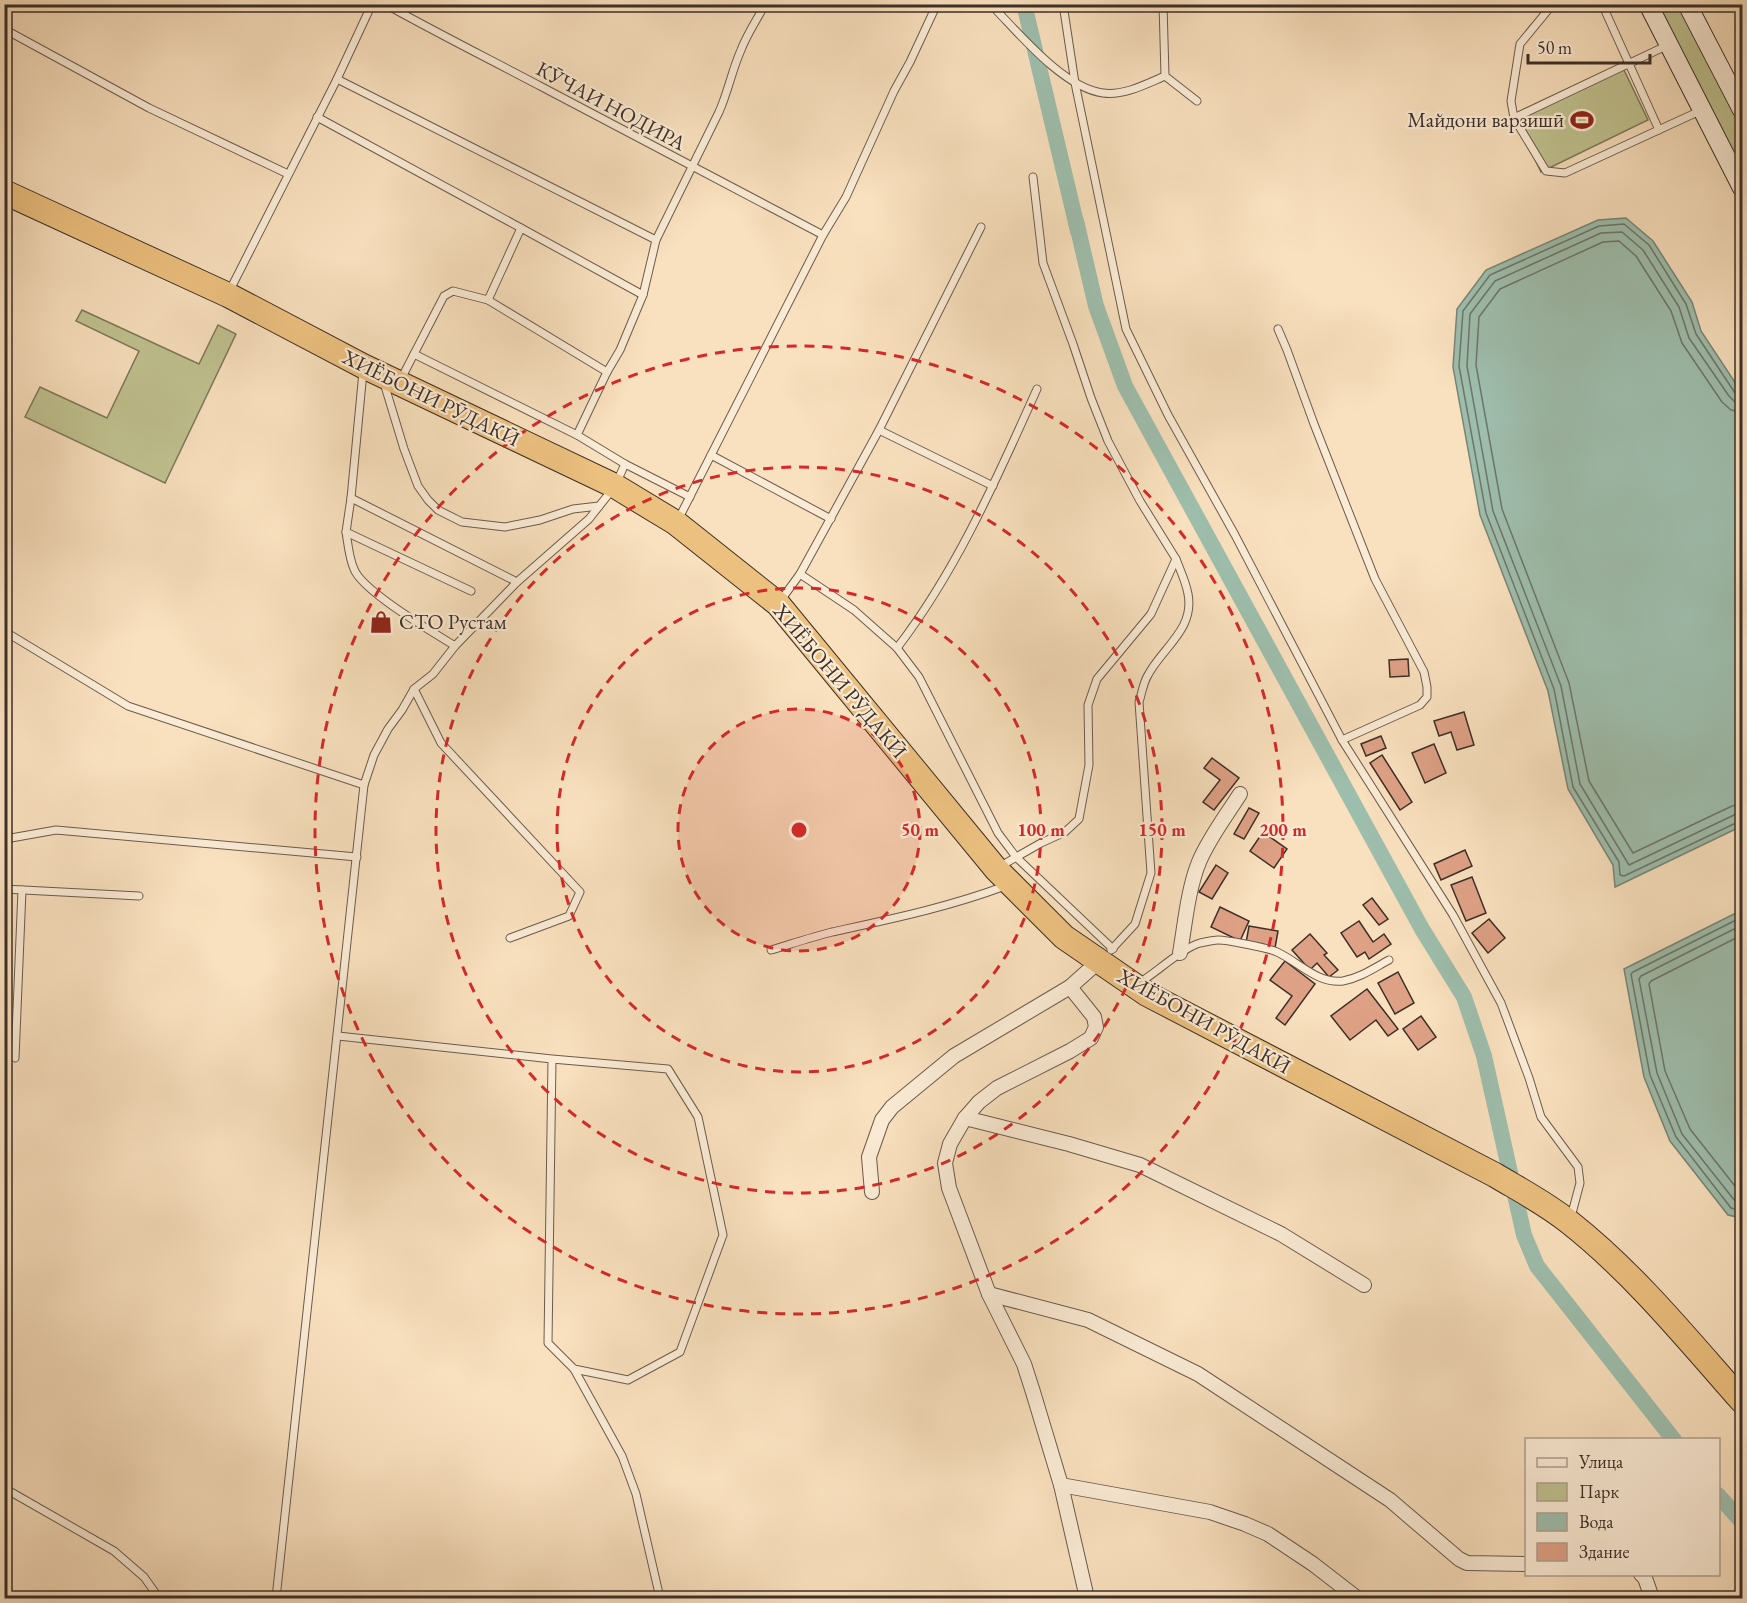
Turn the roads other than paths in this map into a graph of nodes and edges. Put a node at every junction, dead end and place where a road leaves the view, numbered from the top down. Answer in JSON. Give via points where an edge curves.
{"nodes":[{"id":1,"x":372,"y":4,"type":"edge"},
{"id":2,"x":385,"y":4,"type":"edge"},
{"id":3,"x":765,"y":4,"type":"edge"},
{"id":4,"x":937,"y":4,"type":"edge"},
{"id":5,"x":1063,"y":4,"type":"edge"},
{"id":6,"x":1163,"y":4,"type":"edge"},
{"id":7,"x":1553,"y":4,"type":"edge"},
{"id":8,"x":1602,"y":4,"type":"edge"},
{"id":9,"x":1648,"y":4,"type":"edge"},
{"id":10,"x":1687,"y":4,"type":"edge"},
{"id":11,"x":996,"y":8,"type":"edge"},
{"id":12,"x":4,"y":29,"type":"edge"},
{"id":13,"x":1668,"y":45,"type":"junction"},
{"id":14,"x":1629,"y":63,"type":"junction"},
{"id":15,"x":1165,"y":76,"type":"junction"},
{"id":16,"x":337,"y":79,"type":"junction"},
{"id":17,"x":1076,"y":83,"type":"junction"},
{"id":18,"x":1197,"y":100,"type":"dead end"},
{"id":19,"x":1702,"y":110,"type":"junction"},
{"id":20,"x":1743,"y":110,"type":"edge"},
{"id":21,"x":318,"y":117,"type":"junction"},
{"id":22,"x":1514,"y":118,"type":"junction"},
{"id":23,"x":1659,"y":130,"type":"junction"},
{"id":24,"x":691,"y":167,"type":"junction"},
{"id":25,"x":288,"y":174,"type":"junction"},
{"id":26,"x":1033,"y":177,"type":"dead end"},
{"id":27,"x":1743,"y":188,"type":"edge"},
{"id":28,"x":4,"y":192,"type":"edge"},
{"id":29,"x":981,"y":227,"type":"dead end"},
{"id":30,"x":521,"y":228,"type":"junction"},
{"id":31,"x":823,"y":235,"type":"junction"},
{"id":32,"x":656,"y":240,"type":"junction"},
{"id":33,"x":228,"y":295,"type":"junction"},
{"id":34,"x":642,"y":295,"type":"junction"},
{"id":35,"x":488,"y":300,"type":"junction"},
{"id":36,"x":1278,"y":329,"type":"dead end"},
{"id":37,"x":414,"y":354,"type":"junction"},
{"id":38,"x":607,"y":372,"type":"junction"},
{"id":39,"x":381,"y":375,"type":"junction"},
{"id":40,"x":1037,"y":389,"type":"dead end"},
{"id":41,"x":879,"y":430,"type":"junction"},
{"id":42,"x":577,"y":435,"type":"junction"},
{"id":43,"x":711,"y":455,"type":"junction"},
{"id":44,"x":620,"y":475,"type":"junction"},
{"id":45,"x":993,"y":486,"type":"junction"},
{"id":46,"x":690,"y":497,"type":"junction"},
{"id":47,"x":351,"y":498,"type":"junction"},
{"id":48,"x":599,"y":506,"type":"junction"},
{"id":49,"x":831,"y":519,"type":"junction"},
{"id":50,"x":676,"y":523,"type":"junction"},
{"id":51,"x":346,"y":532,"type":"junction"},
{"id":52,"x":1176,"y":559,"type":"junction"},
{"id":53,"x":800,"y":574,"type":"junction"},
{"id":54,"x":517,"y":582,"type":"junction"},
{"id":55,"x":471,"y":591,"type":"dead end"},
{"id":56,"x":777,"y":604,"type":"junction"},
{"id":57,"x":4,"y":631,"type":"edge"},
{"id":58,"x":455,"y":646,"type":"junction"},
{"id":59,"x":897,"y":648,"type":"junction"},
{"id":60,"x":414,"y":689,"type":"junction"},
{"id":61,"x":1342,"y":740,"type":"junction"},
{"id":62,"x":364,"y":785,"type":"junction"},
{"id":63,"x":1240,"y":794,"type":"dead end"},
{"id":64,"x":4,"y":846,"type":"edge"},
{"id":65,"x":357,"y":857,"type":"junction"},
{"id":66,"x":1008,"y":870,"type":"junction"},
{"id":67,"x":4,"y":889,"type":"edge"},
{"id":68,"x":22,"y":890,"type":"junction"},
{"id":69,"x":139,"y":896,"type":"dead end"},
{"id":70,"x":510,"y":938,"type":"dead end"},
{"id":71,"x":771,"y":950,"type":"dead end"},
{"id":72,"x":1180,"y":953,"type":"junction"},
{"id":73,"x":1105,"y":955,"type":"junction"},
{"id":74,"x":1389,"y":960,"type":"dead end"},
{"id":75,"x":1134,"y":986,"type":"junction"},
{"id":76,"x":1070,"y":987,"type":"junction"},
{"id":77,"x":338,"y":1036,"type":"junction"},
{"id":78,"x":15,"y":1058,"type":"dead end"},
{"id":79,"x":552,"y":1059,"type":"junction"},
{"id":80,"x":965,"y":1118,"type":"junction"},
{"id":81,"x":872,"y":1192,"type":"dead end"},
{"id":82,"x":1570,"y":1223,"type":"junction"},
{"id":83,"x":1364,"y":1285,"type":"dead end"},
{"id":84,"x":989,"y":1294,"type":"junction"},
{"id":85,"x":574,"y":1369,"type":"junction"},
{"id":86,"x":1743,"y":1401,"type":"edge"},
{"id":87,"x":1061,"y":1485,"type":"junction"},
{"id":88,"x":4,"y":1488,"type":"edge"},
{"id":89,"x":1525,"y":1564,"type":"edge"},
{"id":90,"x":1642,"y":1576,"type":"edge"},
{"id":91,"x":159,"y":1599,"type":"edge"},
{"id":92,"x":276,"y":1599,"type":"edge"},
{"id":93,"x":660,"y":1599,"type":"edge"},
{"id":94,"x":1087,"y":1599,"type":"edge"},
{"id":95,"x":1357,"y":1599,"type":"edge"},
{"id":96,"x":1652,"y":1599,"type":"edge"}],
"edges":[{"from":1,"to":16,"type":"lane"},
{"from":2,"to":24,"type":"lane","name":"КӮЧАИ НОДИРА"},
{"from":3,"to":24,"type":"lane","via":[[741,49],[728,92]]},
{"from":4,"to":31,"type":"lane","via":[[846,197]]},
{"from":5,"to":17,"type":"lane"},
{"from":6,"to":15,"type":"lane"},
{"from":7,"to":22,"type":"lane","via":[[1520,44],[1511,101]]},
{"from":8,"to":14,"type":"lane"},
{"from":9,"to":13,"type":"main road"},
{"from":10,"to":20,"type":"main road"},
{"from":11,"to":17,"type":"lane","via":[[1030,45]]},
{"from":12,"to":25,"type":"lane","via":[[149,108]]},
{"from":13,"to":14,"type":"lane"},
{"from":13,"to":19,"type":"main road"},
{"from":14,"to":22,"type":"lane"},
{"from":14,"to":23,"type":"lane"},
{"from":15,"to":17,"type":"lane","via":[[1117,92],[1102,93]]},
{"from":15,"to":18,"type":"lane"},
{"from":16,"to":21,"type":"lane"},
{"from":16,"to":32,"type":"lane"},
{"from":17,"to":61,"type":"lane","via":[[1126,329],[1168,416]]},
{"from":19,"to":23,"type":"lane"},
{"from":19,"to":27,"type":"main road"},
{"from":21,"to":25,"type":"lane"},
{"from":21,"to":30,"type":"lane"},
{"from":22,"to":23,"type":"lane","via":[[1546,171],[1565,173]]},
{"from":24,"to":31,"type":"lane","name":"КӮЧАИ НОДИРА"},
{"from":24,"to":32,"type":"lane"},
{"from":25,"to":33,"type":"lane"},
{"from":26,"to":52,"type":"lane","via":[[1043,263],[1091,398],[1108,441]]},
{"from":28,"to":33,"type":"highway","name":"ХИЁБОНИ РӮДАКӢ"},
{"from":29,"to":41,"type":"lane"},
{"from":30,"to":34,"type":"lane"},
{"from":30,"to":35,"type":"lane"},
{"from":31,"to":43,"type":"lane"},
{"from":32,"to":34,"type":"lane"},
{"from":33,"to":39,"type":"highway","name":"ХИЁБОНИ РӮДАКӢ"},
{"from":34,"to":38,"type":"lane"},
{"from":35,"to":37,"type":"lane","via":[[449,292]]},
{"from":35,"to":38,"type":"lane"},
{"from":36,"to":61,"type":"lane","via":[[1375,579],[1424,672],[1427,687],[1427,697],[1420,705]]},
{"from":37,"to":39,"type":"lane"},
{"from":37,"to":42,"type":"lane"},
{"from":38,"to":42,"type":"lane"},
{"from":39,"to":44,"type":"highway","name":"ХИЁБОНИ РӮДАКӢ"},
{"from":39,"to":47,"type":"lane"},
{"from":39,"to":48,"type":"lane","via":[[418,486],[438,510],[462,522],[505,527]]},
{"from":40,"to":45,"type":"lane"},
{"from":41,"to":45,"type":"lane"},
{"from":41,"to":49,"type":"lane"},
{"from":42,"to":44,"type":"lane"},
{"from":43,"to":46,"type":"lane"},
{"from":43,"to":49,"type":"lane"},
{"from":44,"to":46,"type":"lane"},
{"from":44,"to":48,"type":"lane"},
{"from":44,"to":50,"type":"highway","name":"ХИЁБОНИ РӮДАКӢ"},
{"from":45,"to":59,"type":"lane","via":[[919,619]]},
{"from":46,"to":50,"type":"lane"},
{"from":47,"to":51,"type":"lane"},
{"from":47,"to":54,"type":"lane"},
{"from":48,"to":54,"type":"lane"},
{"from":49,"to":53,"type":"lane"},
{"from":50,"to":56,"type":"highway","name":"ХИЁБОНИ РӮДАКӢ"},
{"from":51,"to":55,"type":"lane"},
{"from":51,"to":58,"type":"lane","via":[[360,580]]},
{"from":52,"to":66,"type":"lane","via":[[1151,614],[1097,680],[1088,705],[1089,765],[1079,819]]},
{"from":52,"to":73,"type":"lane","via":[[1188,593],[1189,611],[1184,627],[1146,678],[1139,702],[1151,873],[1135,924]]},
{"from":53,"to":56,"type":"lane"},
{"from":53,"to":59,"type":"lane","via":[[854,610]]},
{"from":54,"to":58,"type":"lane"},
{"from":56,"to":66,"type":"highway","name":"ХИЁБОНИ РӮДАКӢ"},
{"from":57,"to":62,"type":"lane","via":[[128,706]]},
{"from":58,"to":60,"type":"lane","via":[[433,674]]},
{"from":59,"to":66,"type":"lane","via":[[919,677],[998,833]]},
{"from":60,"to":62,"type":"lane","via":[[374,755]]},
{"from":60,"to":70,"type":"lane","via":[[441,743],[580,892],[569,916]]},
{"from":61,"to":82,"type":"lane","via":[[1454,915],[1501,1003],[1541,1117],[1578,1167],[1580,1183]]},
{"from":62,"to":65,"type":"lane"},
{"from":63,"to":72,"type":"street","via":[[1198,863]]},
{"from":64,"to":65,"type":"lane","via":[[11,838],[56,830]]},
{"from":65,"to":77,"type":"lane"},
{"from":66,"to":71,"type":"lane","via":[[970,899]]},
{"from":66,"to":73,"type":"highway","name":"ХИЁБОНИ РӮДАКӢ","via":[[1064,937]]},
{"from":67,"to":68,"type":"lane"},
{"from":68,"to":69,"type":"lane"},
{"from":68,"to":78,"type":"lane"},
{"from":72,"to":74,"type":"lane","via":[[1218,940],[1276,951],[1314,974],[1341,981],[1358,977]]},
{"from":72,"to":75,"type":"lane"},
{"from":73,"to":75,"type":"highway","name":"ХИЁБОНИ РӮДАКӢ"},
{"from":73,"to":76,"type":"street"},
{"from":75,"to":82,"type":"highway","name":"ХИЁБОНИ РӮДАКӢ","via":[[1496,1175]]},
{"from":76,"to":80,"type":"street","via":[[1095,1017],[1096,1028],[1091,1038],[997,1088]]},
{"from":76,"to":81,"type":"street","via":[[954,1056],[892,1107],[882,1120],[869,1157]]},
{"from":77,"to":79,"type":"lane"},
{"from":77,"to":92,"type":"lane"},
{"from":79,"to":85,"type":"lane","via":[[548,1343]]},
{"from":79,"to":85,"type":"lane","via":[[668,1069],[698,1116],[723,1235],[680,1352],[628,1380]]},
{"from":80,"to":83,"type":"street","via":[[1140,1165],[1281,1234]]},
{"from":80,"to":84,"type":"street","via":[[945,1162],[949,1188]]},
{"from":82,"to":86,"type":"highway","name":"ХИЁБОНИ РӮДАКӢ","via":[[1624,1271]]},
{"from":84,"to":87,"type":"street","via":[[1024,1364]]},
{"from":84,"to":89,"type":"street","via":[[1088,1320],[1198,1374],[1390,1500],[1467,1563]]},
{"from":85,"to":93,"type":"lane","via":[[622,1456],[636,1494]]},
{"from":87,"to":94,"type":"street"},
{"from":87,"to":95,"type":"street","via":[[1210,1512],[1245,1524],[1268,1534],[1313,1564]]},
{"from":88,"to":91,"type":"lane","via":[[114,1551],[144,1576]]},
{"from":90,"to":96,"type":"street"}]}
